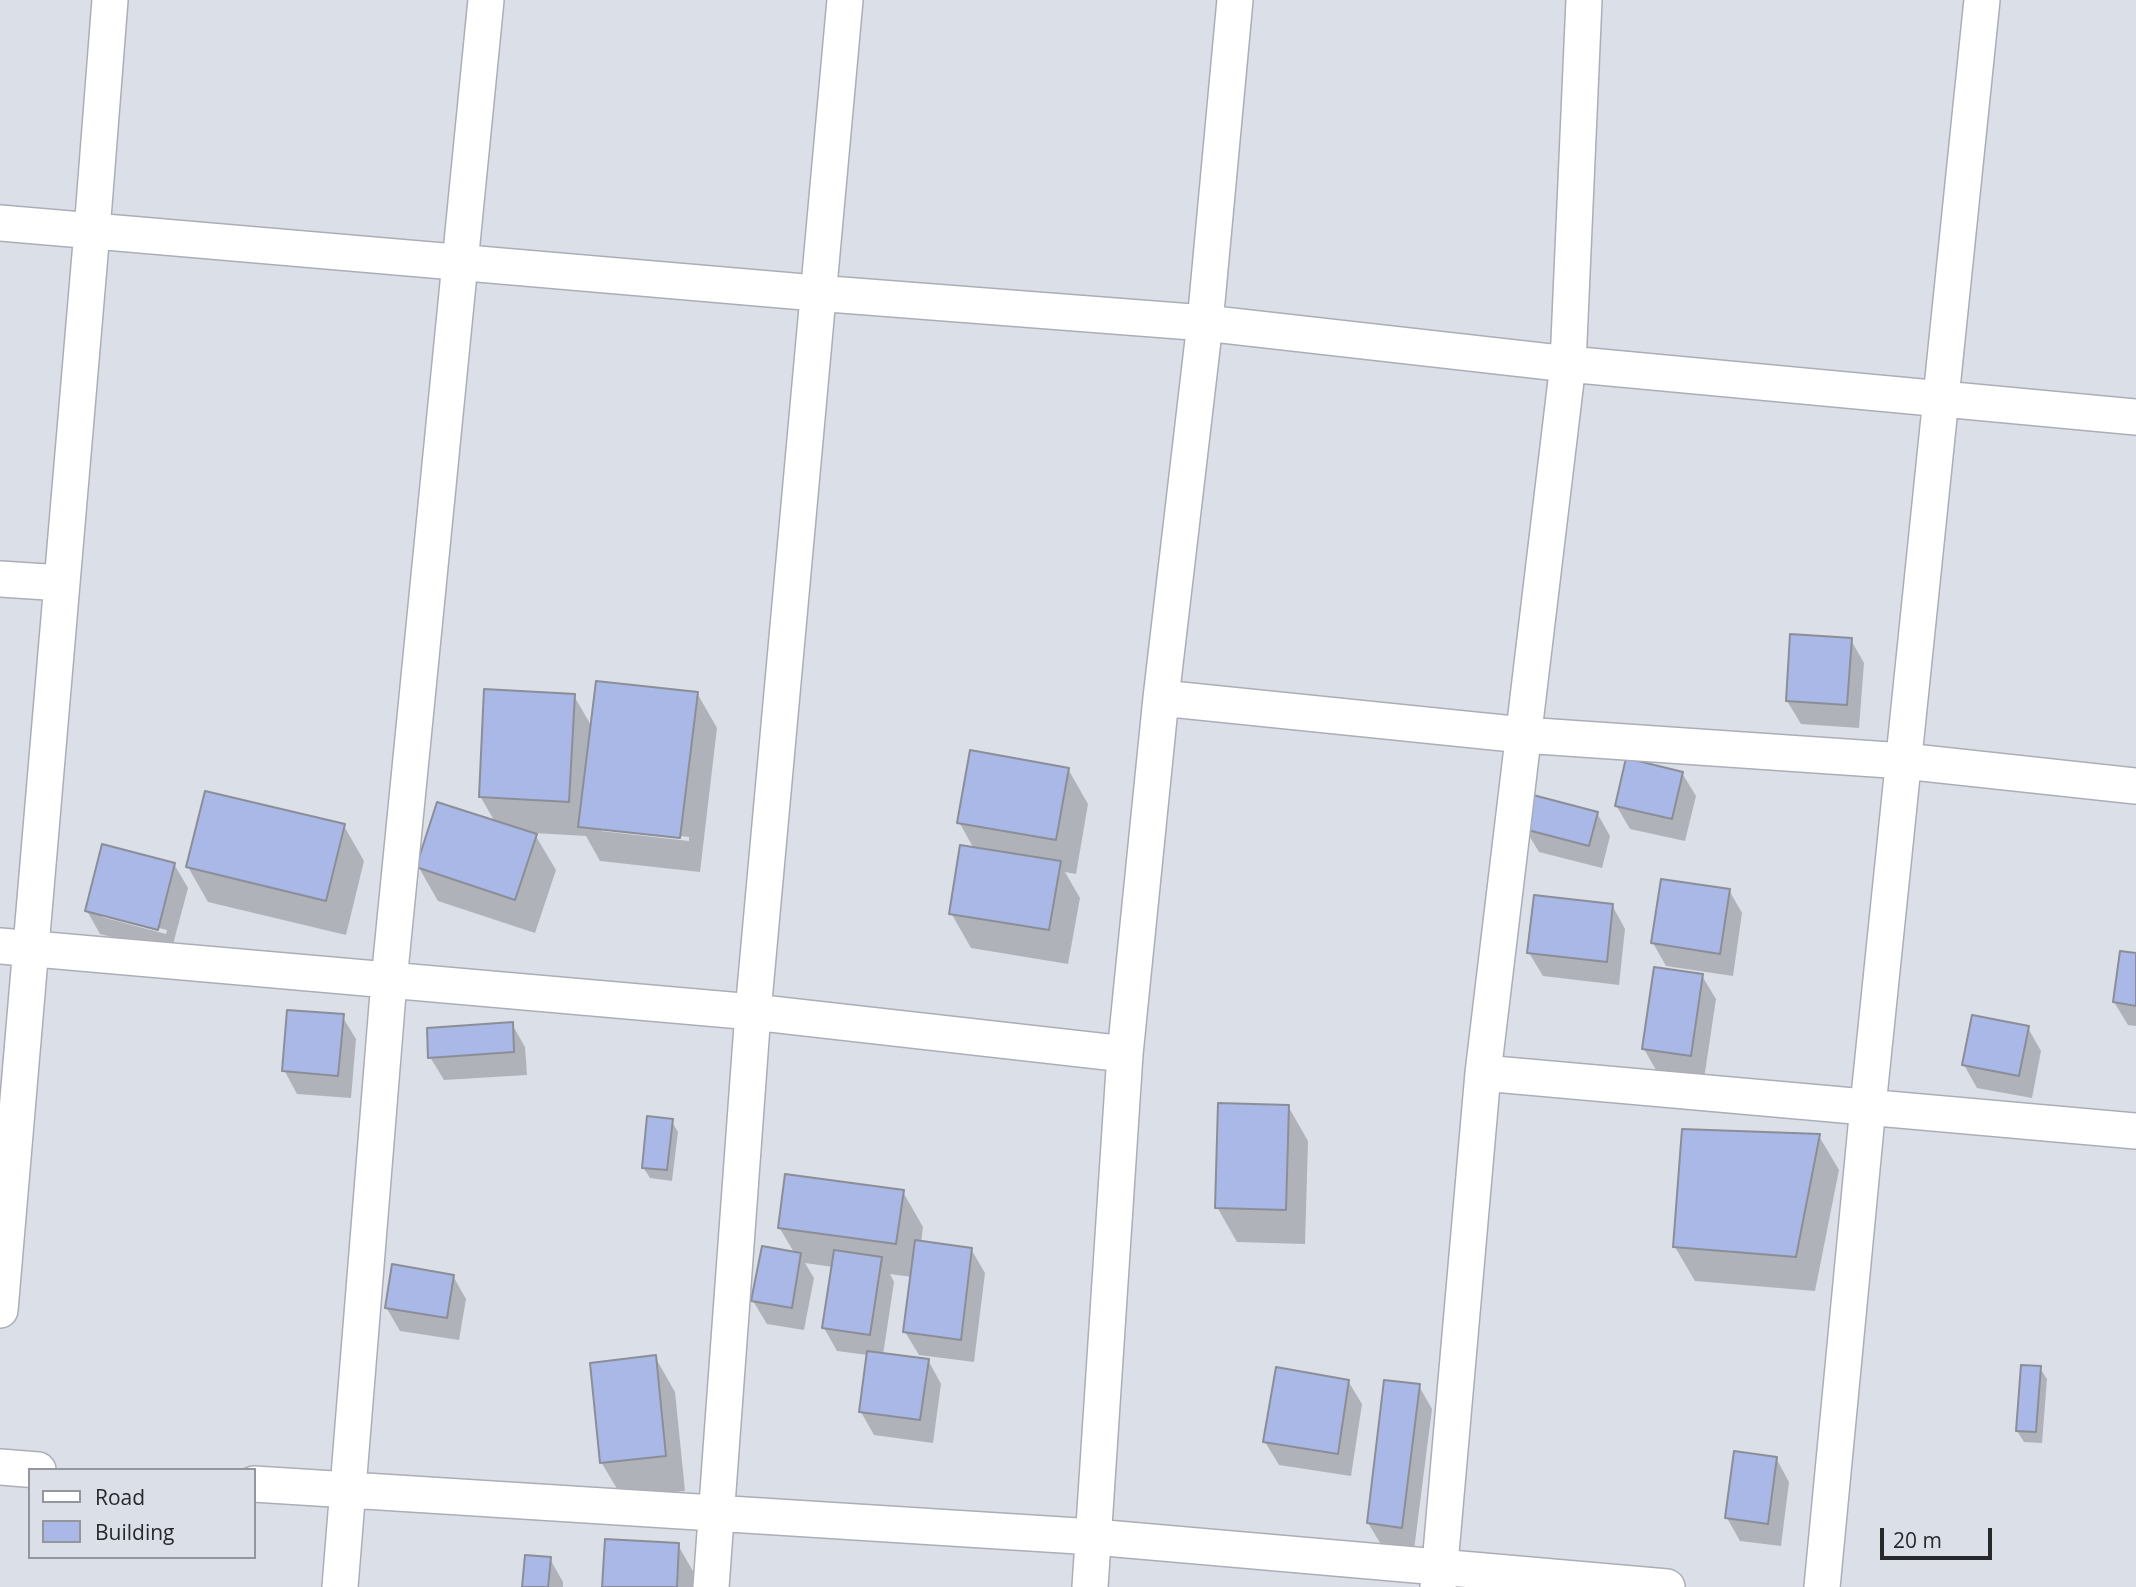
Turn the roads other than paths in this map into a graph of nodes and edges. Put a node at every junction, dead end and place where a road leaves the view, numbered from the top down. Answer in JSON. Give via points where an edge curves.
{"nodes":[{"id":1,"x":110,"y":0,"type":"edge"},
{"id":2,"x":486,"y":0,"type":"edge"},
{"id":3,"x":845,"y":0,"type":"edge"},
{"id":4,"x":1235,"y":0,"type":"edge"},
{"id":5,"x":1584,"y":0,"type":"edge"},
{"id":6,"x":1982,"y":0,"type":"edge"},
{"id":7,"x":0,"y":223,"type":"edge"},
{"id":8,"x":92,"y":231,"type":"junction"},
{"id":9,"x":460,"y":262,"type":"junction"},
{"id":10,"x":817,"y":293,"type":"junction"},
{"id":11,"x":1205,"y":323,"type":"junction"},
{"id":12,"x":1568,"y":364,"type":"junction"},
{"id":13,"x":1942,"y":399,"type":"junction"},
{"id":14,"x":2136,"y":417,"type":"edge"},
{"id":15,"x":0,"y":579,"type":"edge"},
{"id":16,"x":62,"y":583,"type":"junction"},
{"id":17,"x":1161,"y":698,"type":"junction"},
{"id":18,"x":1523,"y":735,"type":"junction"},
{"id":19,"x":1904,"y":761,"type":"junction"},
{"id":20,"x":2136,"y":786,"type":"edge"},
{"id":21,"x":15,"y":947,"type":"edge"},
{"id":22,"x":389,"y":981,"type":"junction"},
{"id":23,"x":752,"y":1012,"type":"junction"},
{"id":24,"x":1125,"y":1054,"type":"junction"},
{"id":25,"x":1483,"y":1073,"type":"junction"},
{"id":26,"x":1868,"y":1106,"type":"junction"},
{"id":27,"x":2136,"y":1131,"type":"edge"},
{"id":28,"x":0,"y":1310,"type":"edge"},
{"id":29,"x":0,"y":1467,"type":"edge"},
{"id":30,"x":28,"y":1469,"type":"edge"},
{"id":31,"x":256,"y":1483,"type":"edge"},
{"id":32,"x":349,"y":1490,"type":"junction"},
{"id":33,"x":717,"y":1513,"type":"junction"},
{"id":34,"x":1094,"y":1537,"type":"junction"},
{"id":35,"x":1439,"y":1577,"type":"edge"},
{"id":36,"x":340,"y":1587,"type":"edge"},
{"id":37,"x":711,"y":1587,"type":"edge"},
{"id":38,"x":1090,"y":1587,"type":"edge"},
{"id":39,"x":1667,"y":1587,"type":"edge"},
{"id":40,"x":1822,"y":1587,"type":"edge"}],
"edges":[{"from":1,"to":8,"type":"street"},
{"from":2,"to":9,"type":"street"},
{"from":3,"to":10,"type":"street"},
{"from":4,"to":11,"type":"street"},
{"from":5,"to":12,"type":"street"},
{"from":6,"to":13,"type":"street"},
{"from":7,"to":8,"type":"street"},
{"from":8,"to":9,"type":"street"},
{"from":8,"to":16,"type":"street"},
{"from":9,"to":10,"type":"street"},
{"from":9,"to":22,"type":"street"},
{"from":10,"to":11,"type":"street"},
{"from":10,"to":23,"type":"street"},
{"from":11,"to":12,"type":"street"},
{"from":11,"to":17,"type":"street"},
{"from":12,"to":13,"type":"street"},
{"from":12,"to":18,"type":"street"},
{"from":13,"to":14,"type":"street"},
{"from":13,"to":19,"type":"street"},
{"from":15,"to":16,"type":"street"},
{"from":16,"to":21,"type":"street"},
{"from":17,"to":18,"type":"street"},
{"from":17,"to":24,"type":"street"},
{"from":18,"to":19,"type":"street"},
{"from":18,"to":25,"type":"street"},
{"from":19,"to":20,"type":"street"},
{"from":19,"to":26,"type":"street"},
{"from":21,"to":22,"type":"street"},
{"from":21,"to":28,"type":"street"},
{"from":22,"to":23,"type":"street"},
{"from":22,"to":32,"type":"street"},
{"from":23,"to":24,"type":"street"},
{"from":23,"to":33,"type":"street"},
{"from":24,"to":34,"type":"street"},
{"from":25,"to":26,"type":"street"},
{"from":25,"to":35,"type":"street"},
{"from":26,"to":27,"type":"street"},
{"from":26,"to":40,"type":"street"},
{"from":29,"to":30,"type":"street"},
{"from":31,"to":32,"type":"street"},
{"from":32,"to":33,"type":"street"},
{"from":32,"to":36,"type":"street"},
{"from":33,"to":34,"type":"street"},
{"from":33,"to":37,"type":"street"},
{"from":34,"to":35,"type":"street"},
{"from":34,"to":38,"type":"street"},
{"from":35,"to":39,"type":"street"}]}
